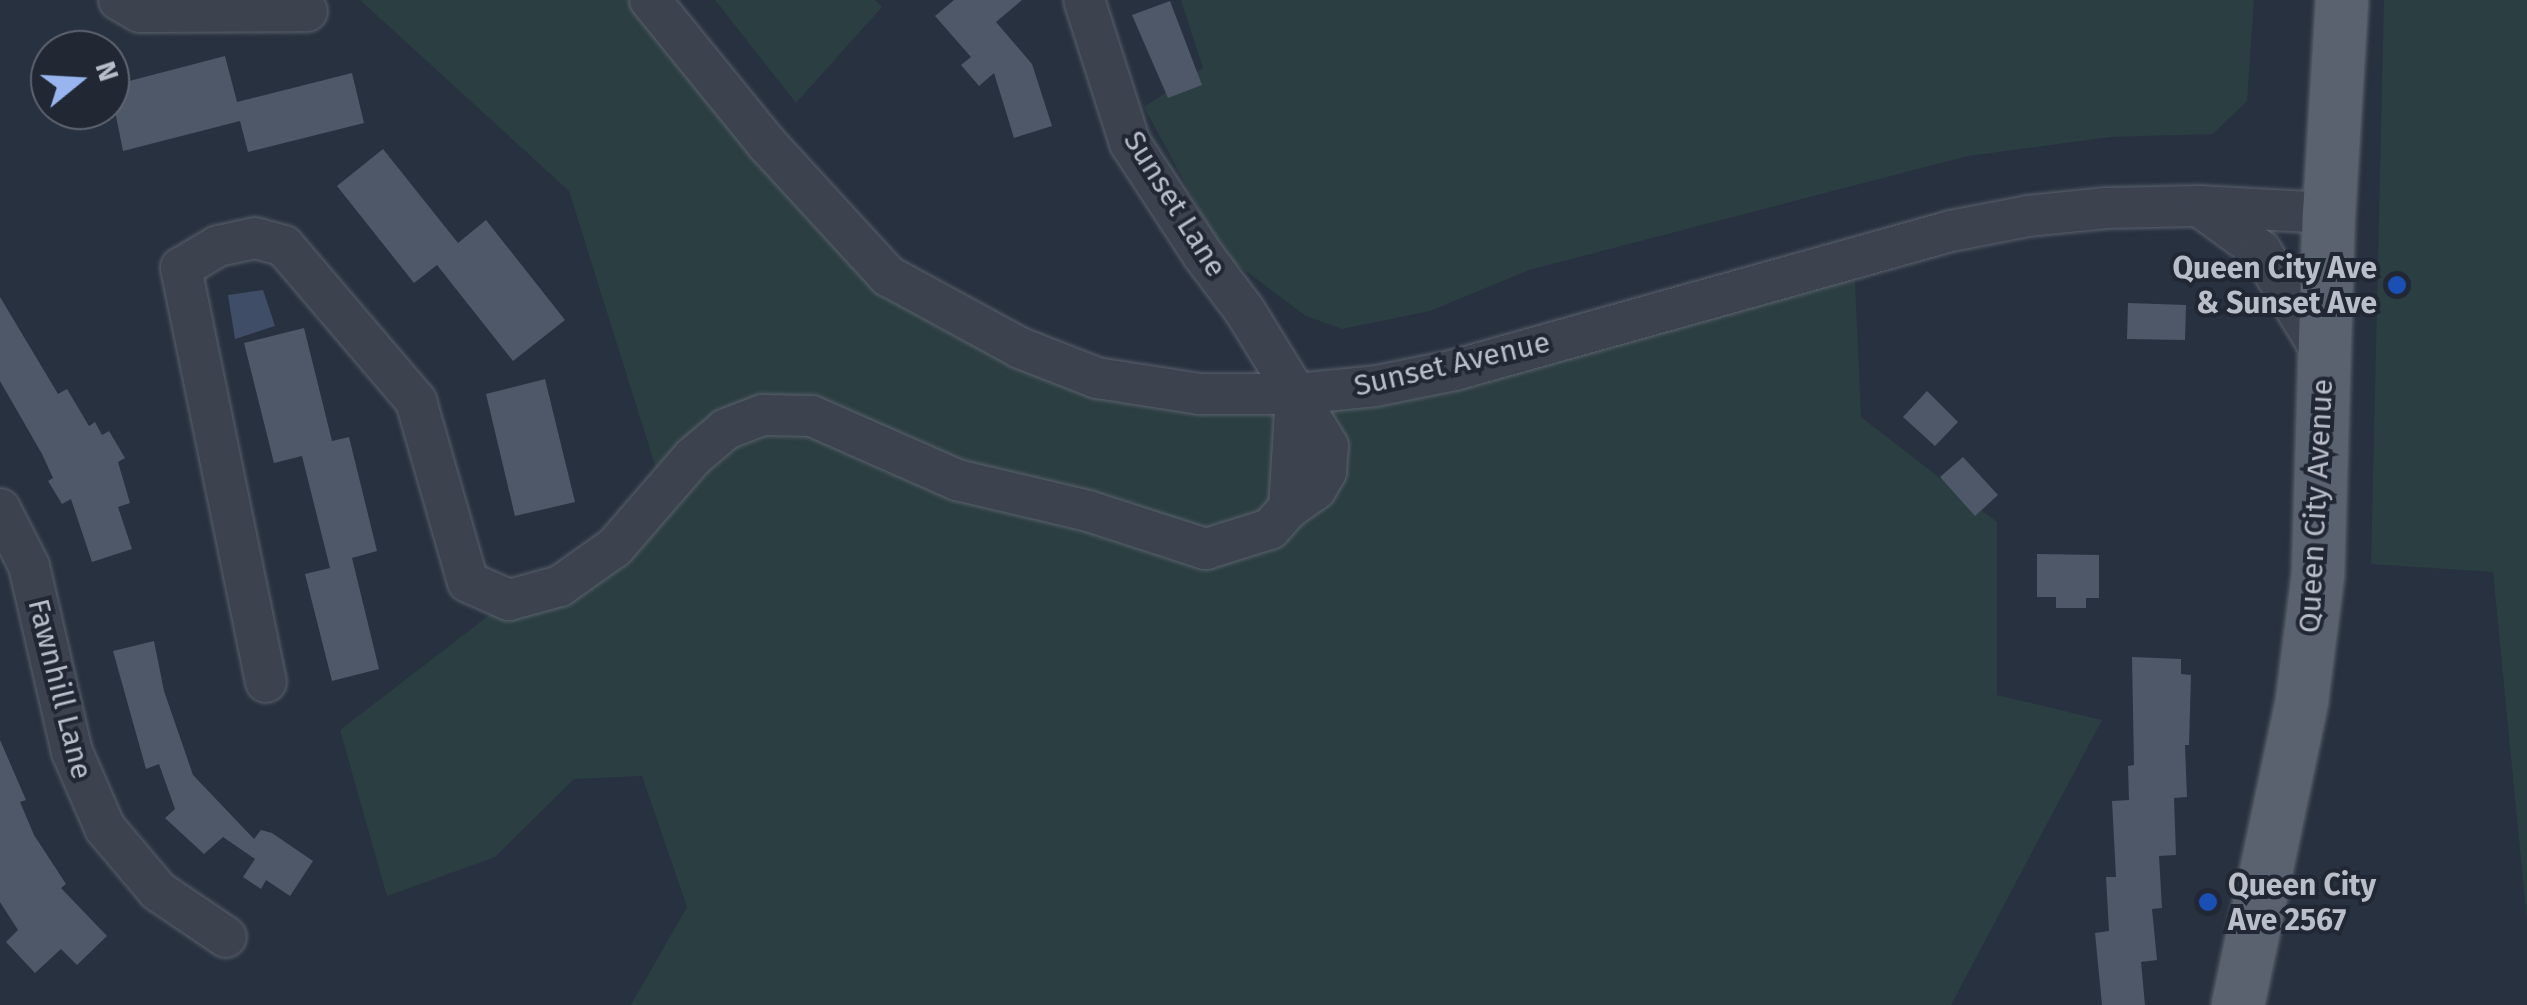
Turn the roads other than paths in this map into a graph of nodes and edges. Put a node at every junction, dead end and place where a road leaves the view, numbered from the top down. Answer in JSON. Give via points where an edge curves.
{"nodes":[{"id":1,"x":119,"y":0,"type":"edge"},
{"id":2,"x":650,"y":0,"type":"edge"},
{"id":3,"x":1084,"y":0,"type":"edge"},
{"id":4,"x":2342,"y":0,"type":"edge"},
{"id":5,"x":184,"y":5,"type":"edge"},
{"id":6,"x":307,"y":10,"type":"dead end"},
{"id":7,"x":2199,"y":206,"type":"junction"},
{"id":8,"x":2329,"y":213,"type":"junction"},
{"id":9,"x":2324,"y":355,"type":"junction"},
{"id":10,"x":1296,"y":394,"type":"junction"},
{"id":11,"x":7,"y":535,"type":"edge"},
{"id":12,"x":266,"y":682,"type":"dead end"},
{"id":13,"x":226,"y":937,"type":"dead end"},
{"id":14,"x":2238,"y":1005,"type":"edge"}],
"edges":[{"from":1,"to":5,"type":"street","via":[[140,12]]},
{"from":2,"to":10,"type":"street","name":"Sunset Avenue","via":[[767,144],[888,276],[1020,348],[1097,378],[1200,394]]},
{"from":3,"to":10,"type":"street","name":"Sunset Lane","via":[[1130,142]]},
{"from":4,"to":8,"type":"main road","name":"Queen City Avenue"},
{"from":5,"to":6,"type":"street"},
{"from":7,"to":8,"type":"street","name":"Sunset Avenue"},
{"from":7,"to":9,"type":"street","via":[[2261,251]]},
{"from":7,"to":10,"type":"street","name":"Sunset Avenue","via":[[2107,208],[1951,231],[1454,370]]},
{"from":8,"to":9,"type":"main road","name":"Queen City Avenue"},
{"from":9,"to":14,"type":"main road","name":"Queen City Avenue","via":[[2318,575],[2302,700]]},
{"from":10,"to":12,"type":"street","via":[[1288,508],[1270,529],[1206,549],[958,480],[812,416],[763,415],[726,429],[693,458],[615,547],[560,586],[509,600],[468,582],[416,402],[284,246],[255,238],[218,246],[181,268]]},
{"from":11,"to":13,"type":"street","name":"Fawnhill Lane","via":[[72,752],[105,828],[158,891]]}]}
